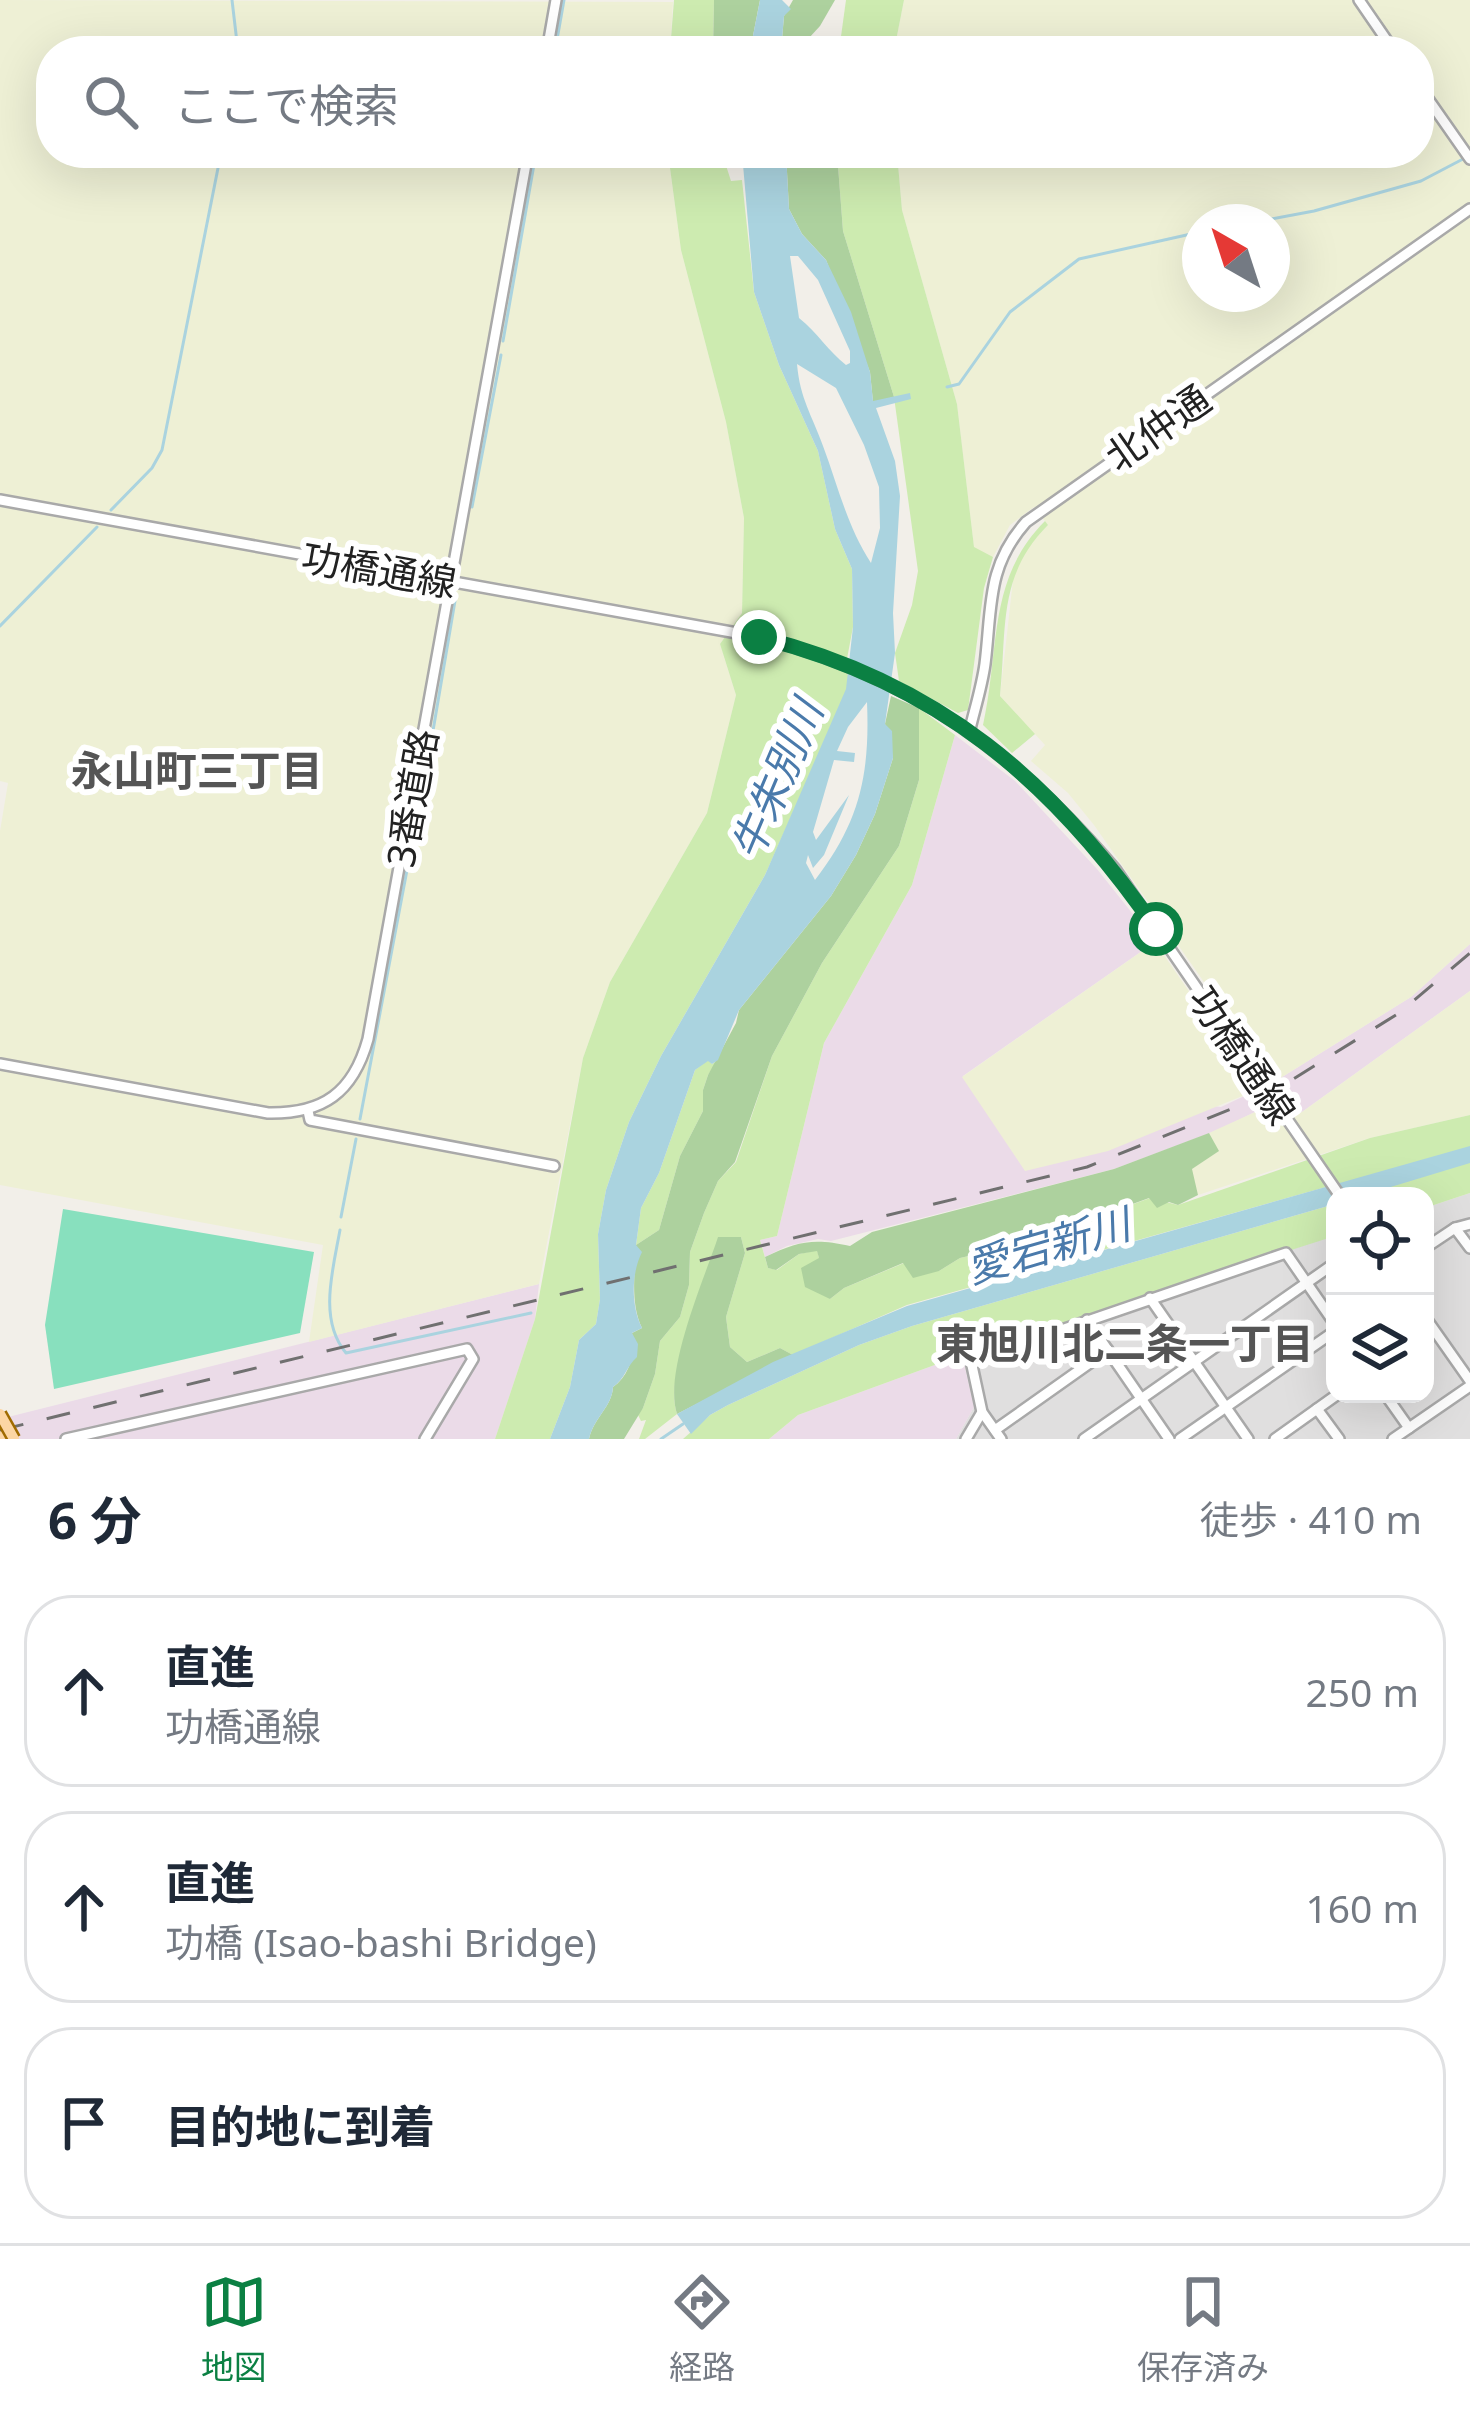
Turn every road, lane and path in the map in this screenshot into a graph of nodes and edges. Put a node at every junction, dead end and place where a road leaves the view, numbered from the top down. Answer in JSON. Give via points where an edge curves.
{"nodes":[{"id":1,"x":556,"y":0,"type":"edge"},
{"id":2,"x":1359,"y":0,"type":"edge"},
{"id":3,"x":550,"y":36,"type":"edge"},
{"id":4,"x":1384,"y":36,"type":"edge"},
{"id":5,"x":1434,"y":107,"type":"edge"},
{"id":6,"x":1468,"y":156,"type":"edge"},
{"id":7,"x":525,"y":168,"type":"edge"},
{"id":8,"x":1470,"y":209,"type":"edge"},
{"id":9,"x":0,"y":500,"type":"edge"},
{"id":10,"x":451,"y":583,"type":"junction"},
{"id":11,"x":970,"y":730,"type":"junction"},
{"id":12,"x":0,"y":1064,"type":"edge"},
{"id":13,"x":308,"y":1111,"type":"junction"},
{"id":14,"x":554,"y":1166,"type":"dead end"},
{"id":15,"x":1334,"y":1187,"type":"edge"},
{"id":16,"x":1470,"y":1224,"type":"edge"},
{"id":17,"x":1455,"y":1228,"type":"junction"},
{"id":18,"x":1434,"y":1242,"type":"edge"},
{"id":19,"x":1470,"y":1248,"type":"edge"},
{"id":20,"x":1326,"y":1269,"type":"edge"},
{"id":21,"x":1306,"y":1283,"type":"junction"},
{"id":22,"x":1150,"y":1298,"type":"junction"},
{"id":23,"x":1326,"y":1313,"type":"edge"},
{"id":24,"x":1087,"y":1320,"type":"junction"},
{"id":25,"x":1434,"y":1330,"type":"edge"},
{"id":26,"x":1326,"y":1334,"type":"edge"},
{"id":27,"x":1108,"y":1350,"type":"junction"},
{"id":28,"x":1194,"y":1362,"type":"junction"},
{"id":29,"x":1470,"y":1384,"type":"edge"},
{"id":30,"x":1142,"y":1399,"type":"junction"},
{"id":31,"x":1326,"y":1403,"type":"edge"},
{"id":32,"x":1391,"y":1403,"type":"edge"},
{"id":33,"x":1226,"y":1408,"type":"junction"},
{"id":34,"x":1317,"y":1409,"type":"junction"},
{"id":35,"x":982,"y":1412,"type":"junction"},
{"id":36,"x":0,"y":1414,"type":"edge"},
{"id":37,"x":1409,"y":1428,"type":"junction"},
{"id":38,"x":998,"y":1435,"type":"edge"},
{"id":39,"x":90,"y":1437,"type":"edge"},
{"id":40,"x":14,"y":1439,"type":"edge"},
{"id":41,"x":66,"y":1439,"type":"edge"},
{"id":42,"x":425,"y":1439,"type":"edge"},
{"id":43,"x":966,"y":1439,"type":"edge"},
{"id":44,"x":1084,"y":1439,"type":"edge"},
{"id":45,"x":1169,"y":1439,"type":"edge"},
{"id":46,"x":1180,"y":1439,"type":"edge"},
{"id":47,"x":1248,"y":1439,"type":"edge"},
{"id":48,"x":1275,"y":1439,"type":"edge"},
{"id":49,"x":1339,"y":1439,"type":"edge"},
{"id":50,"x":1393,"y":1439,"type":"edge"}],
"edges":[{"from":1,"to":3,"type":"street"},
{"from":2,"to":4,"type":"street"},
{"from":5,"to":6,"type":"street"},
{"from":7,"to":10,"type":"street","name":"3番道路"},
{"from":8,"to":11,"type":"street","name":"北仲通","via":[[1026,522],[994,579]]},
{"from":9,"to":10,"type":"street","name":"功橋通線"},
{"from":10,"to":11,"type":"street","name":"功橋通線","via":[[759,637],[845,664]]},
{"from":10,"to":13,"type":"street","name":"3番道路","via":[[363,1058],[342,1089]]},
{"from":11,"to":15,"type":"street","name":"功橋通線","via":[[1052,799],[1115,869]]},
{"from":12,"to":13,"type":"street","via":[[268,1113]]},
{"from":13,"to":14,"type":"street","via":[[310,1120]]},
{"from":16,"to":17,"type":"street"},
{"from":17,"to":18,"type":"street"},
{"from":17,"to":19,"type":"street"},
{"from":20,"to":21,"type":"street"},
{"from":21,"to":22,"type":"street","via":[[1286,1253]]},
{"from":21,"to":23,"type":"street"},
{"from":21,"to":28,"type":"street"},
{"from":22,"to":24,"type":"street"},
{"from":22,"to":28,"type":"street"},
{"from":24,"to":27,"type":"street"},
{"from":24,"to":35,"type":"street","via":[[971,1361]]},
{"from":25,"to":29,"type":"street"},
{"from":26,"to":33,"type":"street"},
{"from":27,"to":30,"type":"street"},
{"from":27,"to":38,"type":"street"},
{"from":28,"to":30,"type":"street"},
{"from":28,"to":33,"type":"street"},
{"from":29,"to":37,"type":"street"},
{"from":30,"to":44,"type":"street"},
{"from":30,"to":45,"type":"street"},
{"from":31,"to":34,"type":"street"},
{"from":32,"to":37,"type":"street"},
{"from":33,"to":46,"type":"street"},
{"from":33,"to":47,"type":"street"},
{"from":34,"to":48,"type":"street"},
{"from":34,"to":49,"type":"street"},
{"from":35,"to":38,"type":"street"},
{"from":35,"to":43,"type":"street"},
{"from":36,"to":40,"type":"main road","bridge":true},
{"from":37,"to":50,"type":"street"},
{"from":39,"to":41,"type":"street"},
{"from":39,"to":42,"type":"street","via":[[467,1349],[473,1359]]}]}
